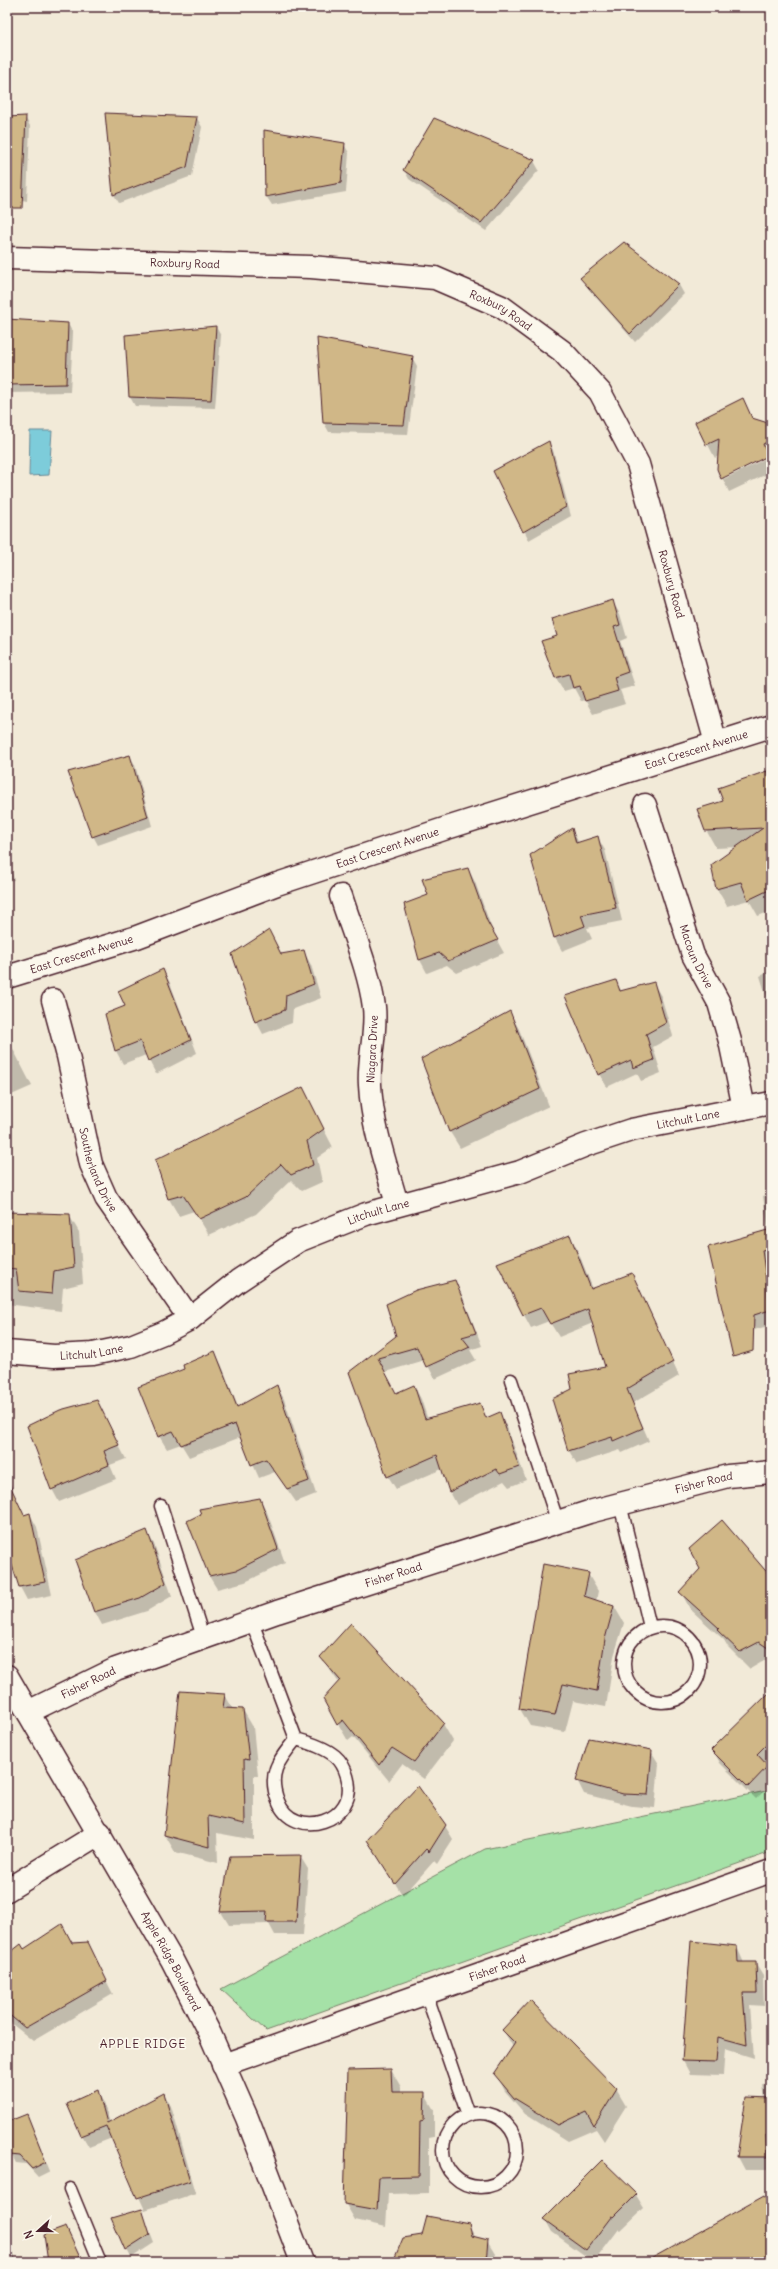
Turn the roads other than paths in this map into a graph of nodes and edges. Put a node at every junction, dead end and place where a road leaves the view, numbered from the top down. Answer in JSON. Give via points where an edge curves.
{"nodes":[{"id":1,"x":7,"y":258,"type":"edge"},
{"id":2,"x":771,"y":726,"type":"edge"},
{"id":3,"x":716,"y":743,"type":"junction"},
{"id":4,"x":644,"y":805,"type":"dead end"},
{"id":5,"x":341,"y":896,"type":"dead end"},
{"id":6,"x":7,"y":978,"type":"edge"},
{"id":7,"x":53,"y":1000,"type":"dead end"},
{"id":8,"x":771,"y":1103,"type":"edge"},
{"id":9,"x":744,"y":1108,"type":"junction"},
{"id":10,"x":397,"y":1204,"type":"junction"},
{"id":11,"x":190,"y":1319,"type":"junction"},
{"id":12,"x":7,"y":1352,"type":"edge"},
{"id":13,"x":511,"y":1380,"type":"dead end"},
{"id":14,"x":771,"y":1472,"type":"edge"},
{"id":15,"x":620,"y":1504,"type":"junction"},
{"id":16,"x":161,"y":1506,"type":"dead end"},
{"id":17,"x":558,"y":1523,"type":"junction"},
{"id":18,"x":252,"y":1622,"type":"junction"},
{"id":19,"x":650,"y":1627,"type":"junction"},
{"id":20,"x":204,"y":1640,"type":"junction"},
{"id":21,"x":7,"y":1676,"type":"edge"},
{"id":22,"x":28,"y":1712,"type":"junction"},
{"id":23,"x":296,"y":1739,"type":"junction"},
{"id":24,"x":100,"y":1833,"type":"junction"},
{"id":25,"x":771,"y":1872,"type":"edge"},
{"id":26,"x":7,"y":1890,"type":"edge"},
{"id":27,"x":426,"y":1993,"type":"junction"},
{"id":28,"x":223,"y":2065,"type":"junction"},
{"id":29,"x":468,"y":2115,"type":"junction"},
{"id":30,"x":70,"y":2189,"type":"dead end"},
{"id":31,"x":100,"y":2262,"type":"edge"},
{"id":32,"x":302,"y":2262,"type":"edge"}],
"edges":[{"from":1,"to":3,"type":"street","name":"Roxbury Road","via":[[312,267],[435,278],[502,307],[562,351],[600,392],[638,464]]},
{"from":2,"to":3,"type":"street","name":"East Crescent Avenue"},
{"from":3,"to":6,"type":"street","name":"East Crescent Avenue","via":[[439,830],[277,884],[137,937]]},
{"from":4,"to":9,"type":"street","name":"Macoun Drive","via":[[693,955],[719,1003]]},
{"from":5,"to":10,"type":"street","name":"Niagara Drive","via":[[374,1007],[370,1084],[373,1117]]},
{"from":7,"to":11,"type":"street","name":"Southerland Drive","via":[[91,1164],[106,1198]]},
{"from":8,"to":9,"type":"street","name":"Litchult Lane"},
{"from":9,"to":10,"type":"street","name":"Litchult Lane","via":[[631,1130],[520,1172]]},
{"from":10,"to":11,"type":"street","name":"Litchult Lane","via":[[298,1241],[238,1281]]},
{"from":11,"to":12,"type":"street","name":"Litchult Lane","via":[[131,1346],[93,1354],[54,1356]]},
{"from":13,"to":17,"type":"lane"},
{"from":14,"to":15,"type":"street","name":"Fisher Road","via":[[728,1476]]},
{"from":15,"to":17,"type":"street","name":"Fisher Road"},
{"from":15,"to":19,"type":"lane"},
{"from":16,"to":20,"type":"lane"},
{"from":17,"to":18,"type":"street","name":"Fisher Road"},
{"from":18,"to":20,"type":"street","name":"Fisher Road"},
{"from":18,"to":23,"type":"lane"},
{"from":19,"to":19,"type":"lane","via":[[638,1634],[626,1651],[625,1674],[636,1692],[645,1699],[670,1702],[683,1697],[692,1689],[699,1675],[701,1660],[697,1646],[677,1628],[664,1625]]},
{"from":20,"to":22,"type":"street","name":"Fisher Road","via":[[116,1669]]},
{"from":21,"to":22,"type":"street","name":"Apple Ridge Boulevard"},
{"from":22,"to":24,"type":"street","name":"Apple Ridge Boulevard"},
{"from":23,"to":23,"type":"lane","via":[[278,1761],[273,1776],[273,1790],[279,1805],[290,1816],[302,1823],[318,1824],[332,1819],[342,1809],[348,1797],[349,1783],[345,1768],[336,1757],[323,1748]]},
{"from":24,"to":26,"type":"street"},
{"from":24,"to":28,"type":"street","name":"Apple Ridge Boulevard","via":[[172,1960]]},
{"from":25,"to":27,"type":"street","name":"Fisher Road"},
{"from":27,"to":28,"type":"street","name":"Fisher Road"},
{"from":27,"to":29,"type":"lane"},
{"from":28,"to":32,"type":"street","name":"Apple Ridge Boulevard","via":[[247,2118]]},
{"from":29,"to":29,"type":"lane","via":[[452,2125],[443,2144],[443,2157],[455,2178],[465,2185],[478,2188],[493,2186],[505,2179],[514,2167],[518,2151],[514,2132],[502,2119],[490,2114],[476,2112]]},
{"from":30,"to":31,"type":"lane"}]}
